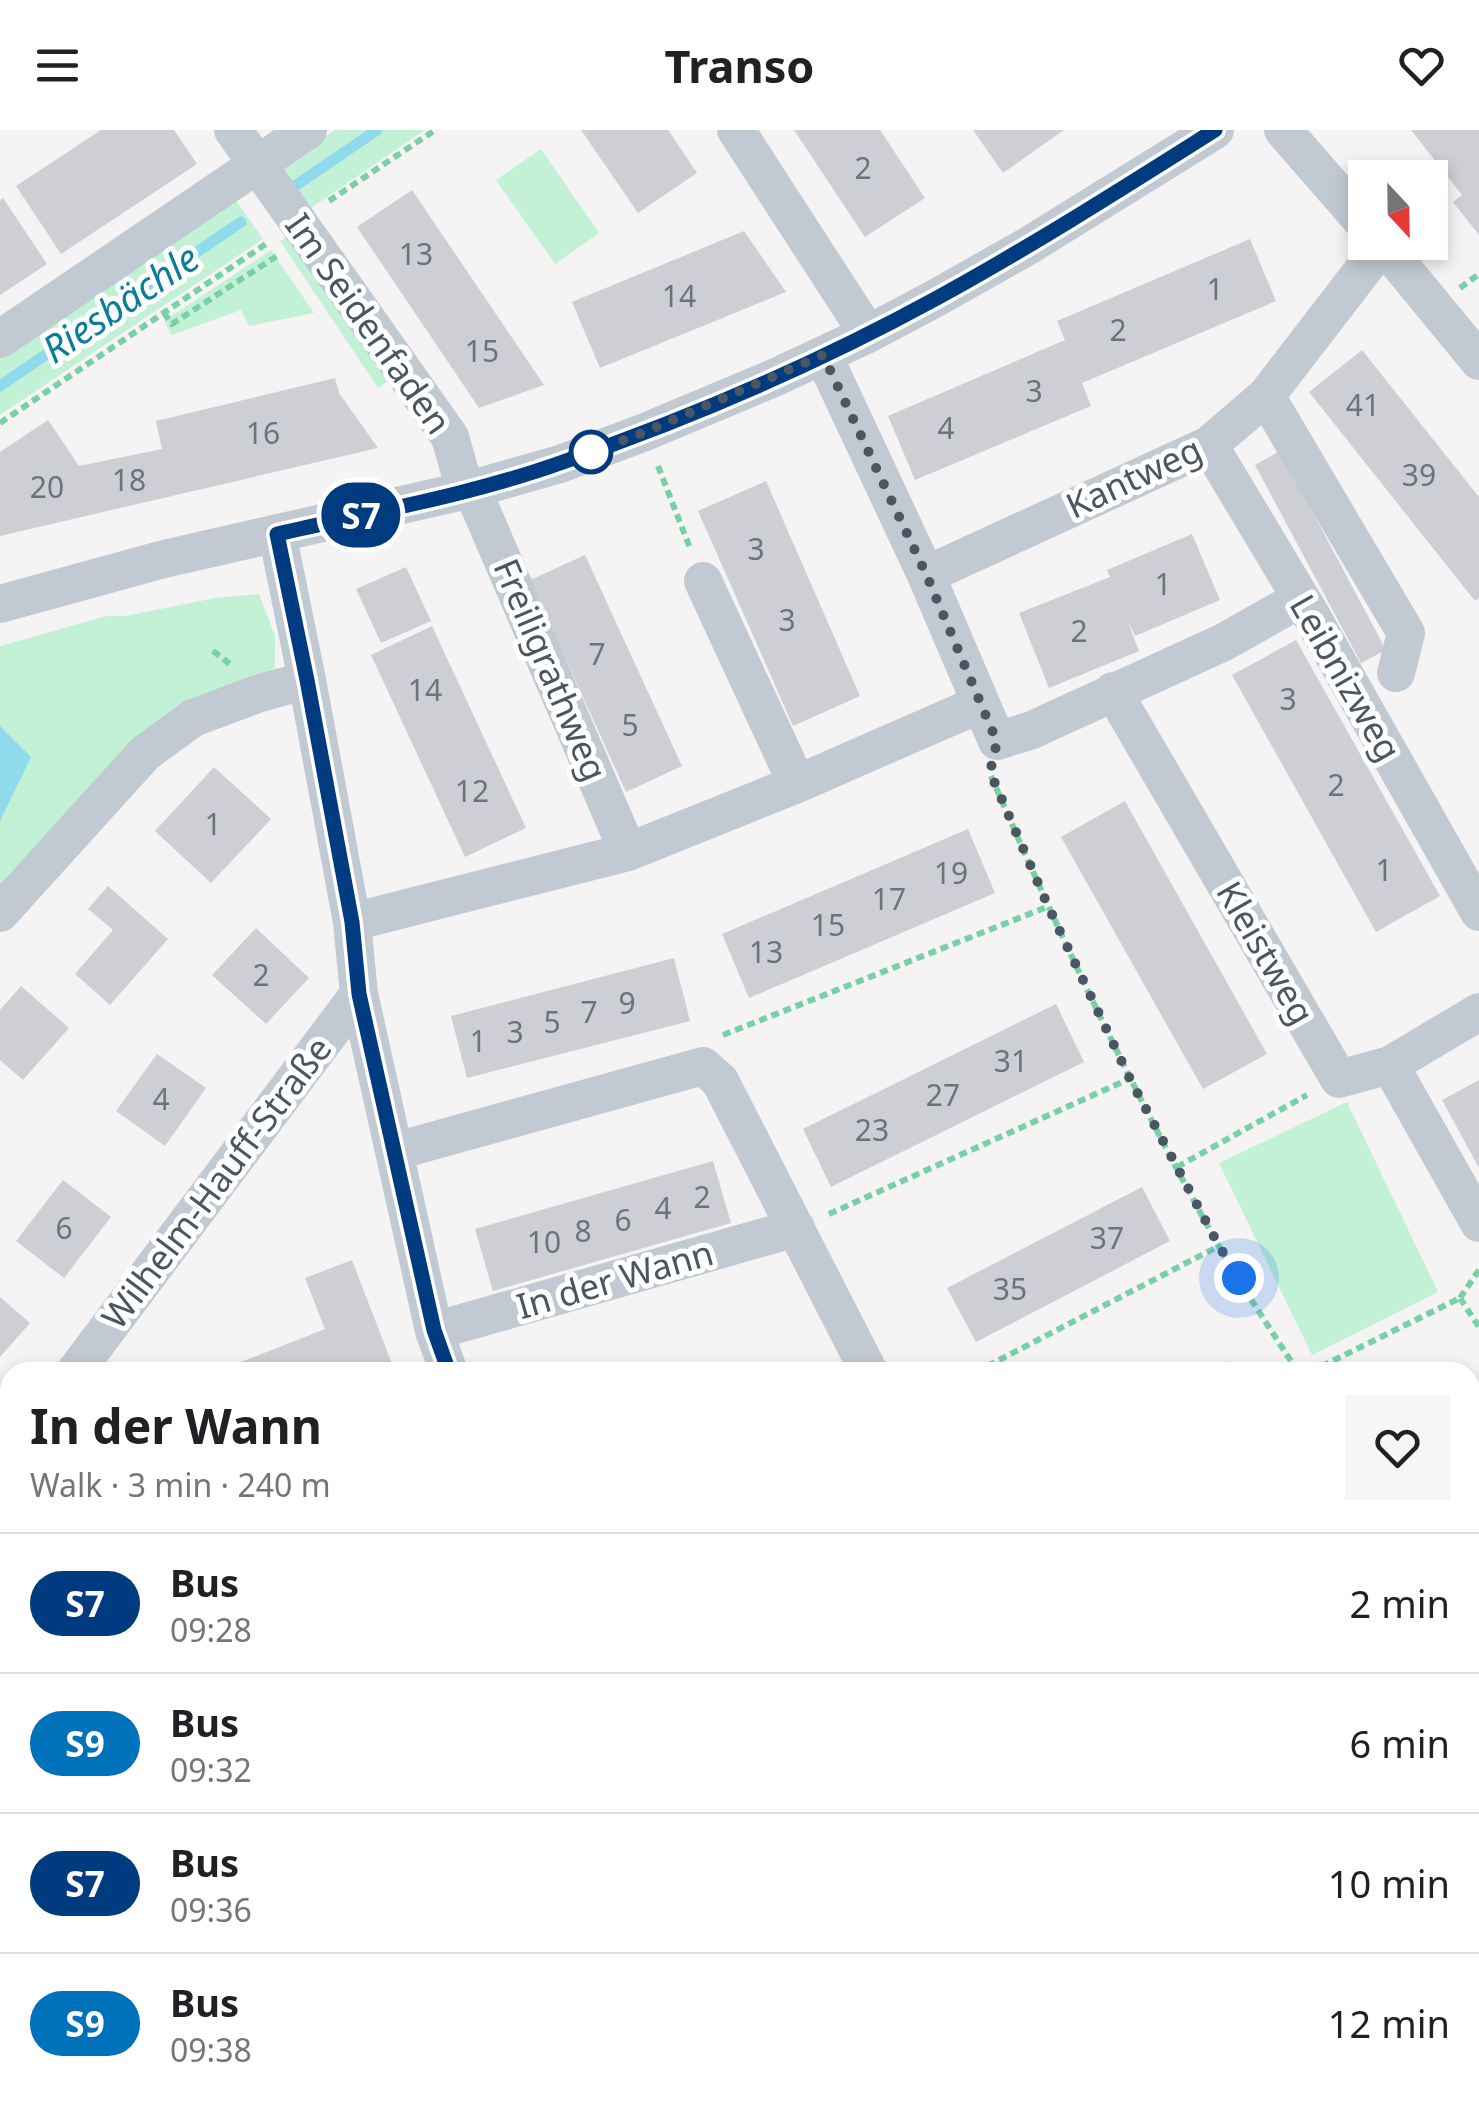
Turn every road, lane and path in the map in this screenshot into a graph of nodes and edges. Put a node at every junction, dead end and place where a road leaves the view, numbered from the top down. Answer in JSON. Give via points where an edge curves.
{"nodes":[{"id":1,"x":233,"y":130,"type":"edge"},
{"id":2,"x":308,"y":130,"type":"edge"},
{"id":3,"x":435,"y":130,"type":"edge"},
{"id":4,"x":736,"y":130,"type":"edge"},
{"id":5,"x":1215,"y":130,"type":"edge"},
{"id":6,"x":1283,"y":130,"type":"edge"},
{"id":7,"x":257,"y":165,"type":"junction"},
{"id":8,"x":1348,"y":205,"type":"edge"},
{"id":9,"x":290,"y":238,"type":"junction"},
{"id":10,"x":1360,"y":260,"type":"edge"},
{"id":11,"x":1395,"y":260,"type":"edge"},
{"id":12,"x":164,"y":313,"type":"junction"},
{"id":13,"x":868,"y":334,"type":"junction"},
{"id":14,"x":0,"y":339,"type":"edge"},
{"id":15,"x":823,"y":355,"type":"junction"},
{"id":16,"x":1479,"y":361,"type":"edge"},
{"id":17,"x":1266,"y":396,"type":"junction"},
{"id":18,"x":0,"y":423,"type":"edge"},
{"id":19,"x":645,"y":432,"type":"junction"},
{"id":20,"x":1209,"y":445,"type":"junction"},
{"id":21,"x":469,"y":490,"type":"junction"},
{"id":22,"x":277,"y":534,"type":"junction"},
{"id":23,"x":926,"y":574,"type":"junction"},
{"id":24,"x":703,"y":582,"type":"joint"},
{"id":25,"x":1300,"y":599,"type":"junction"},
{"id":26,"x":0,"y":604,"type":"edge"},
{"id":27,"x":1396,"y":672,"type":"dead end"},
{"id":28,"x":307,"y":680,"type":"junction"},
{"id":29,"x":1112,"y":692,"type":"junction"},
{"id":30,"x":980,"y":704,"type":"junction"},
{"id":31,"x":997,"y":742,"type":"junction"},
{"id":32,"x":797,"y":784,"type":"junction"},
{"id":33,"x":628,"y":852,"type":"junction"},
{"id":34,"x":1048,"y":906,"type":"junction"},
{"id":35,"x":0,"y":912,"type":"edge"},
{"id":36,"x":1479,"y":912,"type":"edge"},
{"id":37,"x":352,"y":922,"type":"junction"},
{"id":38,"x":359,"y":994,"type":"junction"},
{"id":39,"x":1479,"y":1012,"type":"edge"},
{"id":40,"x":1390,"y":1064,"type":"junction"},
{"id":41,"x":703,"y":1066,"type":"junction"},
{"id":42,"x":1339,"y":1078,"type":"junction"},
{"id":43,"x":1130,"y":1079,"type":"junction"},
{"id":44,"x":396,"y":1152,"type":"junction"},
{"id":45,"x":1177,"y":1167,"type":"junction"},
{"id":46,"x":1479,"y":1223,"type":"edge"},
{"id":47,"x":796,"y":1228,"type":"junction"},
{"id":48,"x":1219,"y":1246,"type":"junction"},
{"id":49,"x":1479,"y":1270,"type":"edge"},
{"id":50,"x":1460,"y":1298,"type":"junction"},
{"id":51,"x":1479,"y":1328,"type":"edge"},
{"id":52,"x":434,"y":1330,"type":"junction"},
{"id":53,"x":83,"y":1362,"type":"edge"},
{"id":54,"x":445,"y":1362,"type":"edge"},
{"id":55,"x":864,"y":1362,"type":"edge"},
{"id":56,"x":995,"y":1362,"type":"edge"},
{"id":57,"x":1292,"y":1362,"type":"edge"},
{"id":58,"x":1330,"y":1362,"type":"edge"}],
"edges":[{"from":1,"to":7,"type":"street","name":"Im Seidenfaden"},
{"from":2,"to":7,"type":"street"},
{"from":3,"to":9,"type":"path"},
{"from":4,"to":13,"type":"street"},
{"from":5,"to":13,"type":"street","via":[[1028,246]]},
{"from":6,"to":8,"type":"street"},
{"from":7,"to":9,"type":"street","name":"Im Seidenfaden"},
{"from":7,"to":14,"type":"street"},
{"from":9,"to":12,"type":"path"},
{"from":9,"to":12,"type":"path","via":[[172,324]]},
{"from":9,"to":21,"type":"street","name":"Im Seidenfaden","via":[[450,437]]},
{"from":10,"to":17,"type":"street","name":"Kantweg"},
{"from":11,"to":16,"type":"street"},
{"from":12,"to":18,"type":"path"},
{"from":13,"to":15,"type":"street"},
{"from":15,"to":19,"type":"street"},
{"from":15,"to":23,"type":"street"},
{"from":17,"to":20,"type":"street","name":"Kantweg"},
{"from":17,"to":27,"type":"street","via":[[1406,633]]},
{"from":19,"to":21,"type":"street"},
{"from":19,"to":24,"type":"path"},
{"from":20,"to":23,"type":"street","name":"Kantweg"},
{"from":20,"to":25,"type":"street","name":"Leibnizweg"},
{"from":21,"to":22,"type":"street"},
{"from":21,"to":33,"type":"street","name":"Freiligrathweg"},
{"from":22,"to":26,"type":"street"},
{"from":22,"to":28,"type":"street"},
{"from":23,"to":30,"type":"street"},
{"from":24,"to":32,"type":"street"},
{"from":25,"to":29,"type":"street"},
{"from":25,"to":36,"type":"street","name":"Leibnizweg"},
{"from":28,"to":35,"type":"street","via":[[193,718],[145,753]]},
{"from":28,"to":37,"type":"street"},
{"from":29,"to":31,"type":"street"},
{"from":29,"to":42,"type":"street","name":"Kleistweg"},
{"from":30,"to":31,"type":"street"},
{"from":30,"to":32,"type":"street"},
{"from":31,"to":34,"type":"path","via":[[990,772]]},
{"from":32,"to":33,"type":"street"},
{"from":33,"to":37,"type":"street"},
{"from":34,"to":41,"type":"path","via":[[718,1037]]},
{"from":34,"to":43,"type":"path"},
{"from":37,"to":38,"type":"street"},
{"from":38,"to":44,"type":"street"},
{"from":38,"to":53,"type":"street","name":"Wilhelm-Hauff-Straße"},
{"from":39,"to":40,"type":"street"},
{"from":40,"to":42,"type":"street"},
{"from":40,"to":46,"type":"street"},
{"from":41,"to":44,"type":"street"},
{"from":41,"to":47,"type":"street","via":[[720,1081]]},
{"from":42,"to":45,"type":"path"},
{"from":43,"to":45,"type":"path"},
{"from":43,"to":47,"type":"path"},
{"from":44,"to":52,"type":"street"},
{"from":45,"to":48,"type":"path"},
{"from":47,"to":52,"type":"street","name":"In der Wann"},
{"from":47,"to":55,"type":"street"},
{"from":48,"to":56,"type":"path"},
{"from":48,"to":57,"type":"path"},
{"from":49,"to":50,"type":"path"},
{"from":50,"to":51,"type":"path"},
{"from":50,"to":58,"type":"path"},
{"from":52,"to":54,"type":"street"}]}
